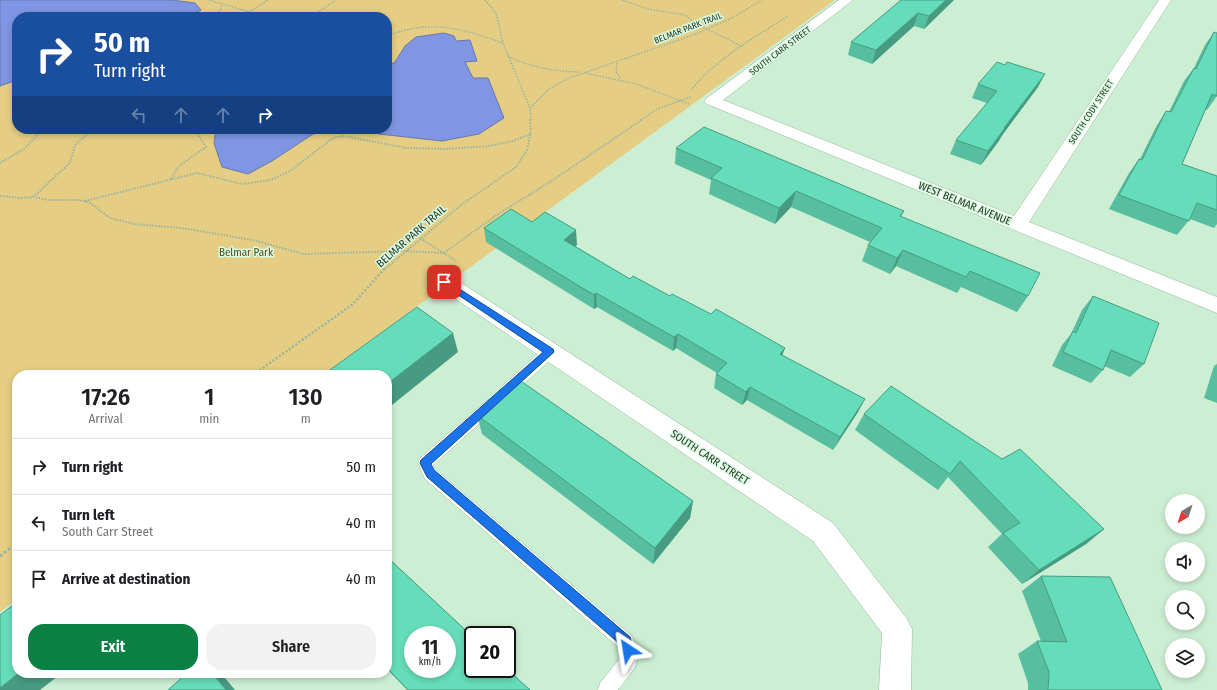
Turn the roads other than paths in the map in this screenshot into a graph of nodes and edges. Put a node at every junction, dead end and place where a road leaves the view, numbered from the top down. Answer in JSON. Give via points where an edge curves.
{"nodes":[{"id":1,"x":847,"y":0,"type":"edge"},
{"id":2,"x":1165,"y":0,"type":"edge"},
{"id":3,"x":712,"y":101,"type":"joint"},
{"id":4,"x":1018,"y":225,"type":"junction"},
{"id":5,"x":444,"y":282,"type":"dead end"},
{"id":6,"x":1217,"y":305,"type":"edge"},
{"id":7,"x":550,"y":352,"type":"junction"},
{"id":8,"x":607,"y":690,"type":"edge"},
{"id":9,"x":895,"y":690,"type":"edge"}],
"edges":[{"from":1,"to":3,"type":"street","name":"SOUTH CARR STREET"},
{"from":2,"to":4,"type":"street","name":"SOUTH CODY STREET"},
{"from":3,"to":4,"type":"street","name":"WEST BELMAR AVENUE"},
{"from":4,"to":6,"type":"street","name":"WEST BELMAR AVENUE"},
{"from":5,"to":7,"type":"street","name":"SOUTH CARR STREET"},
{"from":7,"to":8,"type":"lane","via":[[425,463],[430,474],[626,642],[630,659]]},
{"from":7,"to":9,"type":"street","name":"SOUTH CARR STREET","via":[[823,532],[897,629]]}]}
